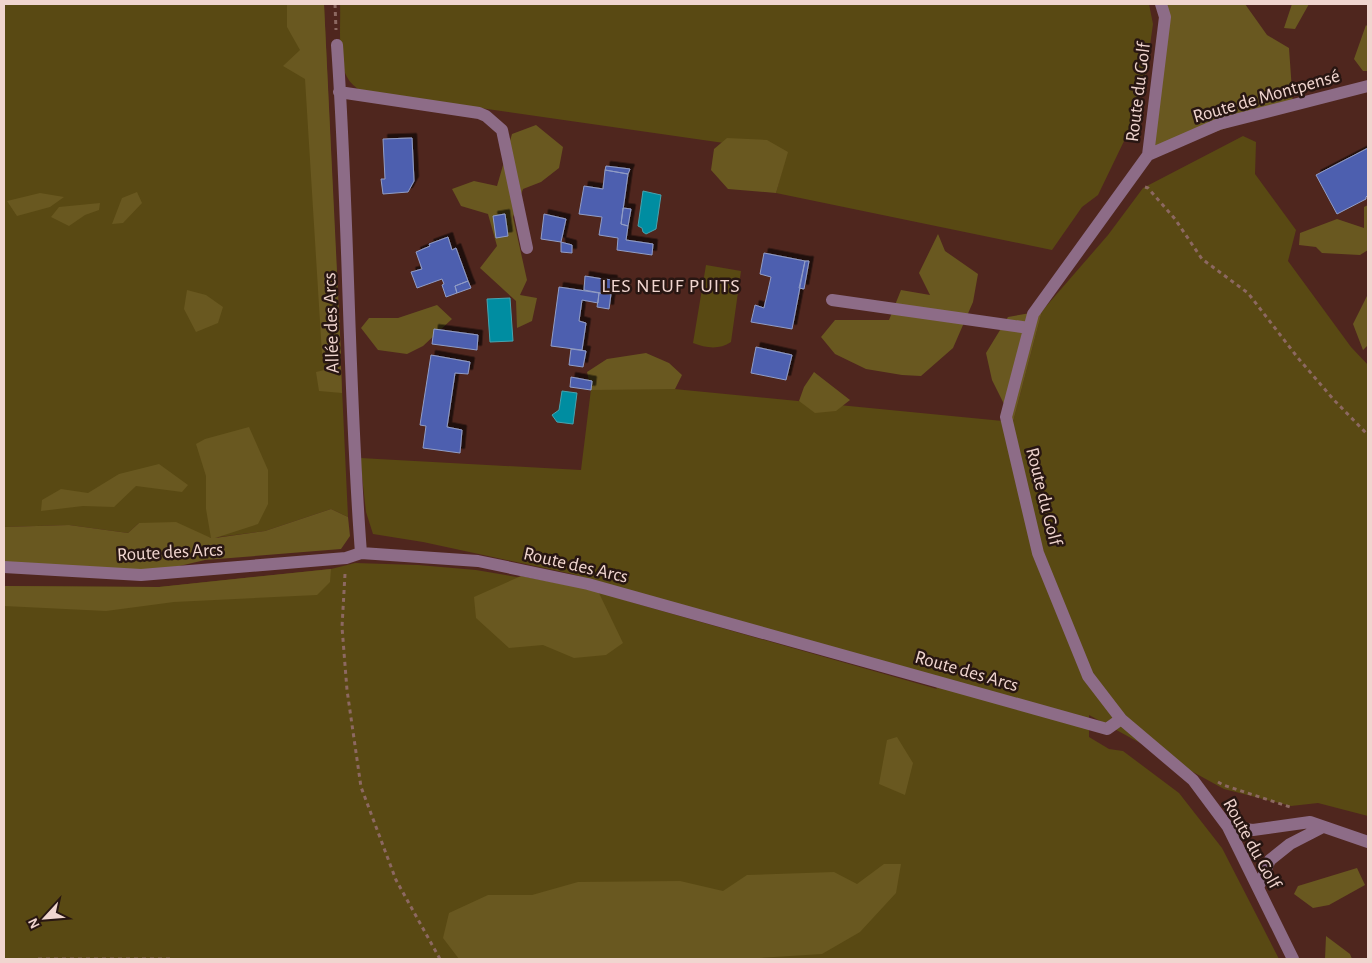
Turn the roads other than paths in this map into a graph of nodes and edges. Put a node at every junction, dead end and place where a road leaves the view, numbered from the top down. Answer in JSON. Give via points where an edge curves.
{"nodes":[{"id":1,"x":1162,"y":4,"type":"edge"},
{"id":2,"x":337,"y":45,"type":"road end"},
{"id":3,"x":1368,"y":86,"type":"edge"},
{"id":4,"x":339,"y":92,"type":"junction"},
{"id":5,"x":1148,"y":155,"type":"junction"},
{"id":6,"x":527,"y":248,"type":"dead end"},
{"id":7,"x":832,"y":300,"type":"dead end"},
{"id":8,"x":1029,"y":328,"type":"junction"},
{"id":9,"x":361,"y":553,"type":"junction"},
{"id":10,"x":4,"y":567,"type":"edge"},
{"id":11,"x":1121,"y":720,"type":"junction"},
{"id":12,"x":1228,"y":827,"type":"junction"},
{"id":13,"x":1323,"y":827,"type":"junction"},
{"id":14,"x":1368,"y":842,"type":"edge"},
{"id":15,"x":1258,"y":888,"type":"junction"},
{"id":16,"x":1293,"y":959,"type":"edge"}],
"edges":[{"from":1,"to":5,"type":"street","name":"Route du Golf","via":[[1165,17]]},
{"from":2,"to":4,"type":"street","name":"Allée des Arcs"},
{"from":3,"to":5,"type":"street","name":"Route de Montpensé","via":[[1219,124]]},
{"from":4,"to":6,"type":"street","via":[[486,116],[502,130]]},
{"from":4,"to":9,"type":"street","name":"Allée des Arcs"},
{"from":5,"to":8,"type":"street","name":"Route du Golf","via":[[1033,314]]},
{"from":7,"to":8,"type":"street"},
{"from":8,"to":11,"type":"street","name":"Route du Golf","via":[[1006,417],[1038,553],[1088,676]]},
{"from":9,"to":10,"type":"street","name":"Route des Arcs","via":[[346,558],[141,575]]},
{"from":9,"to":11,"type":"street","name":"Route des Arcs","via":[[478,561],[588,584],[1107,729]]},
{"from":11,"to":12,"type":"street","name":"Route du Golf","via":[[1193,780]]},
{"from":12,"to":13,"type":"street","via":[[1253,830],[1310,822]]},
{"from":12,"to":15,"type":"street","name":"Route du Golf"},
{"from":13,"to":14,"type":"street"},
{"from":13,"to":15,"type":"street","via":[[1290,844],[1270,860]]},
{"from":15,"to":16,"type":"street","name":"Route du Golf"}]}
